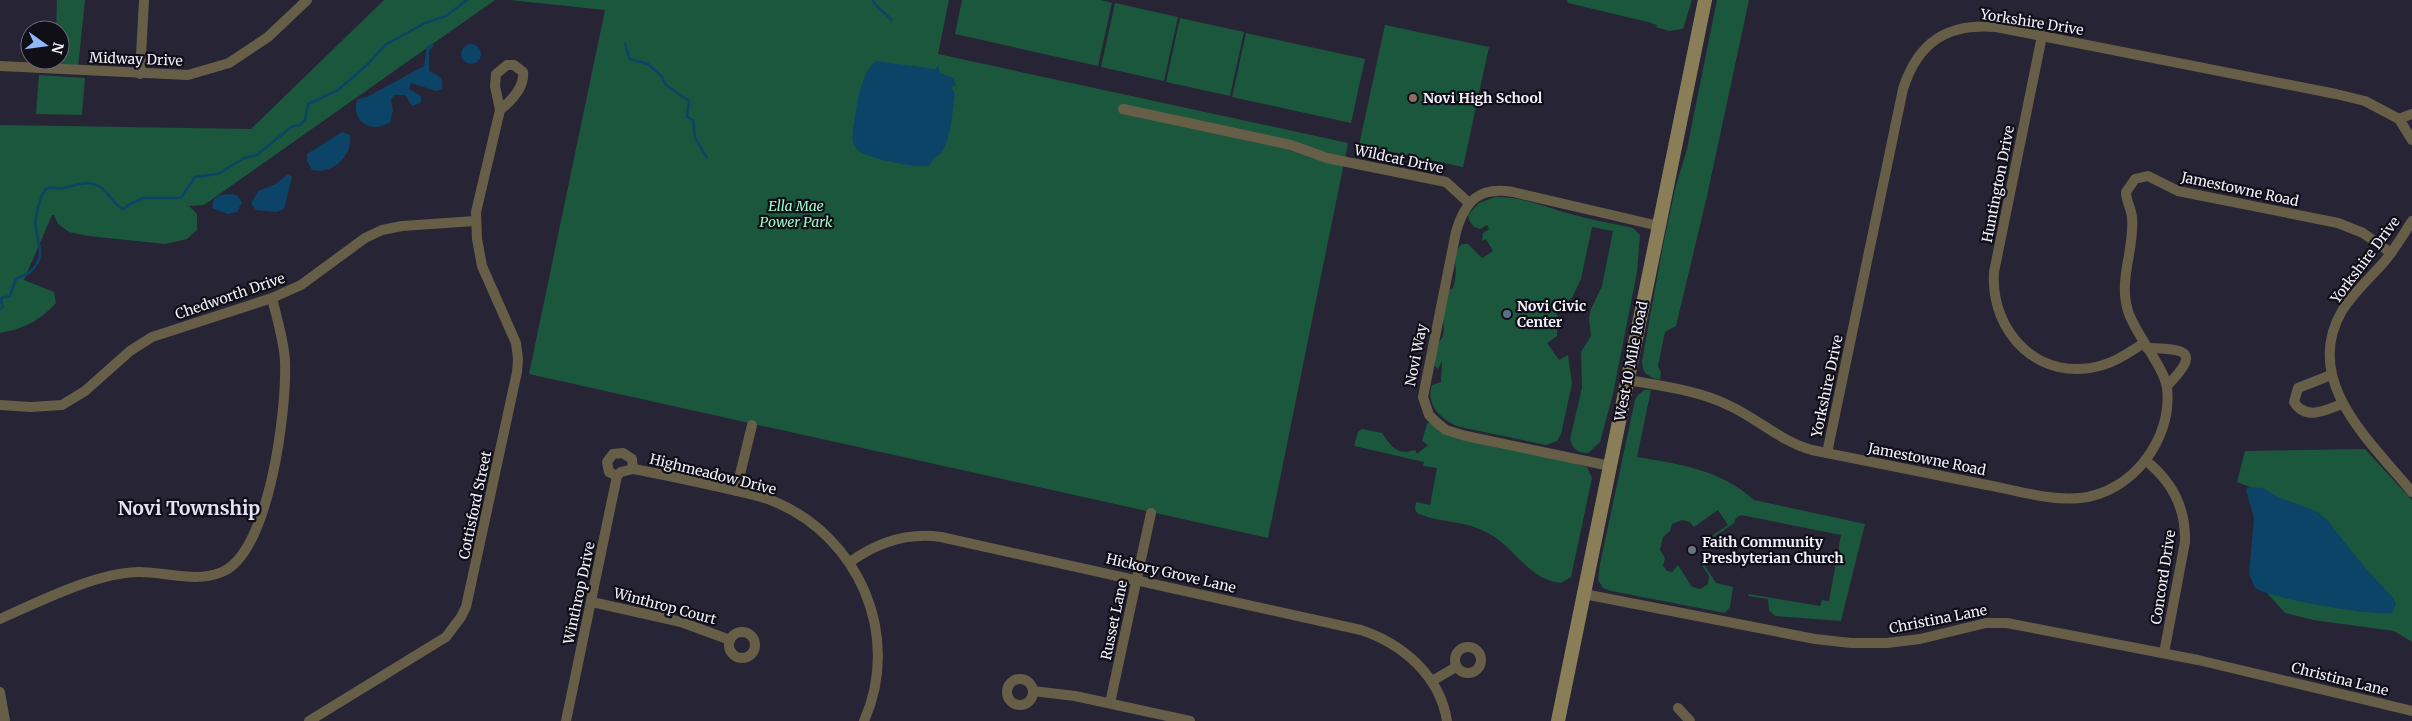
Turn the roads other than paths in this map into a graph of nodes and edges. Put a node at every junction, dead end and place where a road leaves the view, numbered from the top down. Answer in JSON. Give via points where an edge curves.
{"nodes":[{"id":1,"x":144,"y":0,"type":"edge"},
{"id":2,"x":307,"y":0,"type":"edge"},
{"id":3,"x":1705,"y":0,"type":"edge"},
{"id":4,"x":2042,"y":36,"type":"junction"},
{"id":5,"x":0,"y":66,"type":"edge"},
{"id":6,"x":140,"y":74,"type":"junction"},
{"id":7,"x":1123,"y":109,"type":"dead end"},
{"id":8,"x":500,"y":110,"type":"dead end"},
{"id":9,"x":2412,"y":114,"type":"edge"},
{"id":10,"x":2399,"y":120,"type":"junction"},
{"id":11,"x":2412,"y":140,"type":"edge"},
{"id":12,"x":1470,"y":203,"type":"junction"},
{"id":13,"x":475,"y":220,"type":"junction"},
{"id":14,"x":2412,"y":221,"type":"edge"},
{"id":15,"x":1659,"y":226,"type":"junction"},
{"id":16,"x":2390,"y":254,"type":"junction"},
{"id":17,"x":272,"y":298,"type":"junction"},
{"id":18,"x":2145,"y":346,"type":"junction"},
{"id":19,"x":2331,"y":375,"type":"junction"},
{"id":20,"x":1628,"y":380,"type":"junction"},
{"id":21,"x":2167,"y":386,"type":"junction"},
{"id":22,"x":2342,"y":404,"type":"junction"},
{"id":23,"x":0,"y":405,"type":"edge"},
{"id":24,"x":752,"y":425,"type":"dead end"},
{"id":25,"x":1828,"y":453,"type":"junction"},
{"id":26,"x":2144,"y":460,"type":"junction"},
{"id":27,"x":1610,"y":466,"type":"junction"},
{"id":28,"x":633,"y":469,"type":"junction"},
{"id":29,"x":619,"y":474,"type":"junction"},
{"id":30,"x":736,"y":491,"type":"junction"},
{"id":31,"x":2412,"y":492,"type":"edge"},
{"id":32,"x":1151,"y":513,"type":"dead end"},
{"id":33,"x":850,"y":562,"type":"junction"},
{"id":34,"x":1136,"y":579,"type":"junction"},
{"id":35,"x":1584,"y":594,"type":"junction"},
{"id":36,"x":592,"y":602,"type":"junction"},
{"id":37,"x":0,"y":619,"type":"edge"},
{"id":38,"x":730,"y":640,"type":"dead end"},
{"id":39,"x":2164,"y":653,"type":"junction"},
{"id":40,"x":1456,"y":667,"type":"dead end"},
{"id":41,"x":1432,"y":681,"type":"junction"},
{"id":42,"x":1033,"y":691,"type":"dead end"},
{"id":43,"x":0,"y":692,"type":"edge"},
{"id":44,"x":1110,"y":703,"type":"junction"},
{"id":45,"x":1678,"y":708,"type":"dead end"},
{"id":46,"x":2412,"y":711,"type":"edge"},
{"id":47,"x":5,"y":721,"type":"edge"},
{"id":48,"x":308,"y":721,"type":"edge"},
{"id":49,"x":566,"y":721,"type":"edge"},
{"id":50,"x":864,"y":721,"type":"edge"},
{"id":51,"x":1190,"y":721,"type":"edge"},
{"id":52,"x":1447,"y":721,"type":"edge"},
{"id":53,"x":1558,"y":721,"type":"edge"},
{"id":54,"x":1690,"y":721,"type":"edge"}],
"edges":[{"from":1,"to":6,"type":"street"},
{"from":2,"to":6,"type":"street","name":"Midway Drive","via":[[268,37],[229,63],[188,75]]},
{"from":3,"to":15,"type":"main road","name":"West 10 Mile Road"},
{"from":4,"to":10,"type":"street","name":"Yorkshire Drive","via":[[2336,94],[2365,101]]},
{"from":4,"to":18,"type":"street","name":"Huntington Drive","via":[[1994,272],[1996,304],[2010,335],[2024,350],[2072,368],[2103,365]]},
{"from":4,"to":25,"type":"street","name":"Yorkshire Drive","via":[[1996,27],[1961,28],[1935,40],[1912,64],[1900,98]]},
{"from":5,"to":6,"type":"street","name":"Midway Drive"},
{"from":7,"to":12,"type":"street","name":"Wildcat Drive","via":[[1291,145],[1327,158],[1446,182]]},
{"from":8,"to":13,"type":"street","name":"Cottisford Street"},
{"from":9,"to":10,"type":"street"},
{"from":10,"to":11,"type":"street","name":"Yorkshire Drive"},
{"from":12,"to":15,"type":"street","via":[[1478,195],[1500,190]]},
{"from":12,"to":27,"type":"street","name":"Novi Way","via":[[1459,220],[1426,372],[1423,396],[1429,415],[1446,430],[1455,433]]},
{"from":13,"to":17,"type":"street","name":"Chedworth Drive","via":[[382,230],[302,285]]},
{"from":13,"to":48,"type":"street","name":"Cottisford Street","via":[[480,258],[512,334],[518,359],[466,607],[446,637]]},
{"from":14,"to":16,"type":"street","name":"Yorkshire Drive"},
{"from":15,"to":20,"type":"main road","name":"West 10 Mile Road"},
{"from":16,"to":18,"type":"street","name":"Jamestowne Road","via":[[2376,240],[2338,223],[2178,191],[2155,178],[2142,177],[2129,185],[2126,192],[2132,217],[2124,287],[2128,312]]},
{"from":16,"to":19,"type":"street","name":"Yorkshire Drive","via":[[2342,312],[2330,342]]},
{"from":17,"to":23,"type":"street","name":"Chedworth Drive","via":[[152,337],[130,351],[85,391],[62,405]]},
{"from":17,"to":37,"type":"street","via":[[285,359],[284,414],[268,492],[242,557],[233,566],[212,575],[197,577],[139,572],[102,577]]},
{"from":18,"to":21,"type":"street","name":"Jamestowne Road"},
{"from":18,"to":21,"type":"street","via":[[2179,350],[2187,359],[2185,366]]},
{"from":19,"to":22,"type":"street","name":"Yorkshire Drive"},
{"from":19,"to":22,"type":"street","via":[[2298,388],[2294,402],[2302,411],[2313,413]]},
{"from":20,"to":25,"type":"street","name":"Jamestowne Road","via":[[1684,390],[1717,400],[1790,442]]},
{"from":20,"to":27,"type":"main road","name":"West 10 Mile Road"},
{"from":21,"to":26,"type":"street","name":"Jamestowne Road","via":[[2162,431]]},
{"from":22,"to":31,"type":"street","name":"Yorkshire Drive"},
{"from":24,"to":30,"type":"street"},
{"from":25,"to":26,"type":"street","name":"Jamestowne Road","via":[[2067,499],[2105,491],[2126,479]]},
{"from":26,"to":39,"type":"street","name":"Concord Drive","via":[[2168,481],[2182,508],[2186,527]]},
{"from":27,"to":35,"type":"main road","name":"West 10 Mile Road"},
{"from":28,"to":29,"type":"street","name":"Highmeadow Drive"},
{"from":28,"to":29,"type":"street","via":[[632,458],[623,453],[613,454],[607,462],[609,472]]},
{"from":28,"to":30,"type":"street","name":"Highmeadow Drive"},
{"from":29,"to":36,"type":"street","name":"Winthrop Drive"},
{"from":30,"to":33,"type":"street","name":"Highmeadow Drive","via":[[787,508],[819,528]]},
{"from":32,"to":34,"type":"street","name":"Russet Lane"},
{"from":33,"to":34,"type":"street","name":"Hickory Grove Lane","via":[[888,541],[908,536],[933,536]]},
{"from":33,"to":50,"type":"street","name":"Highmeadow Drive","via":[[865,589],[876,625],[878,666]]},
{"from":34,"to":41,"type":"street","name":"Hickory Grove Lane","via":[[1374,634],[1410,656]]},
{"from":34,"to":44,"type":"street","name":"Russet Lane"},
{"from":35,"to":39,"type":"street","name":"Christina Lane","via":[[1832,642],[1902,642],[1986,623],[2007,622]]},
{"from":35,"to":53,"type":"main road","name":"West 10 Mile Road"},
{"from":36,"to":38,"type":"street","name":"Winthrop Court","via":[[680,622]]},
{"from":36,"to":49,"type":"street","name":"Winthrop Drive"},
{"from":39,"to":46,"type":"street","name":"Christina Lane"},
{"from":40,"to":41,"type":"street"},
{"from":41,"to":52,"type":"street","name":"Hickory Grove Lane"},
{"from":42,"to":44,"type":"street"},
{"from":43,"to":47,"type":"street"},
{"from":44,"to":51,"type":"street"},
{"from":45,"to":54,"type":"street"}]}
